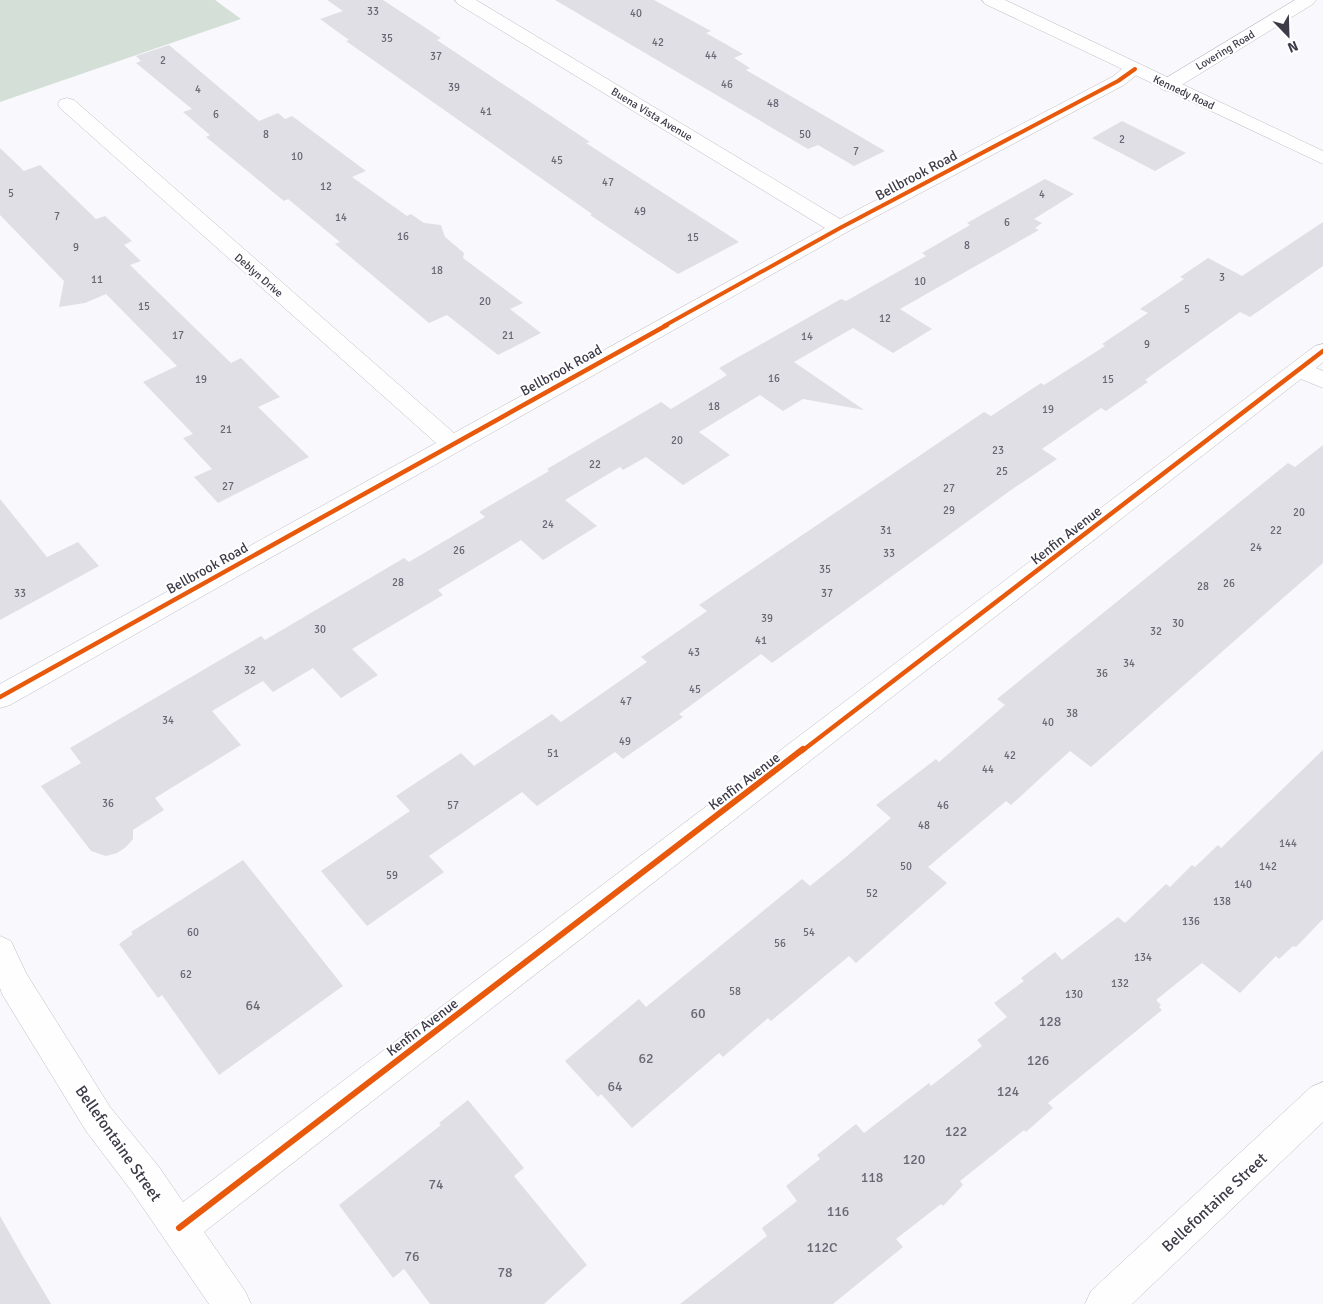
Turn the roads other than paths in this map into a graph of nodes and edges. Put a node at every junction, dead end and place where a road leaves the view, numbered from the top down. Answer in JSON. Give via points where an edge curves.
{"nodes":[{"id":1,"x":464,"y":0,"type":"edge"},
{"id":2,"x":991,"y":0,"type":"edge"},
{"id":3,"x":1307,"y":0,"type":"edge"},
{"id":4,"x":1135,"y":69,"type":"junction"},
{"id":5,"x":1168,"y":85,"type":"junction"},
{"id":6,"x":67,"y":104,"type":"dead end"},
{"id":7,"x":1323,"y":158,"type":"edge"},
{"id":8,"x":840,"y":228,"type":"junction"},
{"id":9,"x":1315,"y":367,"type":"edge"},
{"id":10,"x":452,"y":444,"type":"junction"},
{"id":11,"x":0,"y":697,"type":"edge"},
{"id":12,"x":0,"y":951,"type":"edge"},
{"id":13,"x":1323,"y":1099,"type":"edge"},
{"id":14,"x":179,"y":1228,"type":"junction"},
{"id":15,"x":232,"y":1304,"type":"edge"},
{"id":16,"x":1104,"y":1304,"type":"edge"}],
"edges":[{"from":1,"to":8,"type":"street","name":"Buena Vista Avenue"},
{"from":2,"to":4,"type":"street","name":"Kennedy Road"},
{"from":3,"to":5,"type":"street","name":"Lovering Road"},
{"from":4,"to":5,"type":"street","name":"Kennedy Road"},
{"from":4,"to":8,"type":"street","name":"Bellbrook Road"},
{"from":5,"to":7,"type":"street","name":"Kennedy Road"},
{"from":6,"to":10,"type":"street","name":"Deblyn Drive"},
{"from":8,"to":10,"type":"street","name":"Bellbrook Road"},
{"from":9,"to":14,"type":"street","name":"Kenfin Avenue"},
{"from":10,"to":11,"type":"street","name":"Bellbrook Road"},
{"from":12,"to":14,"type":"street","name":"Bellefontaine Street","via":[[14,983],[98,1119]]},
{"from":13,"to":16,"type":"street","name":"Bellefontaine Street"},
{"from":14,"to":15,"type":"street","name":"Bellefontaine Street"}]}
